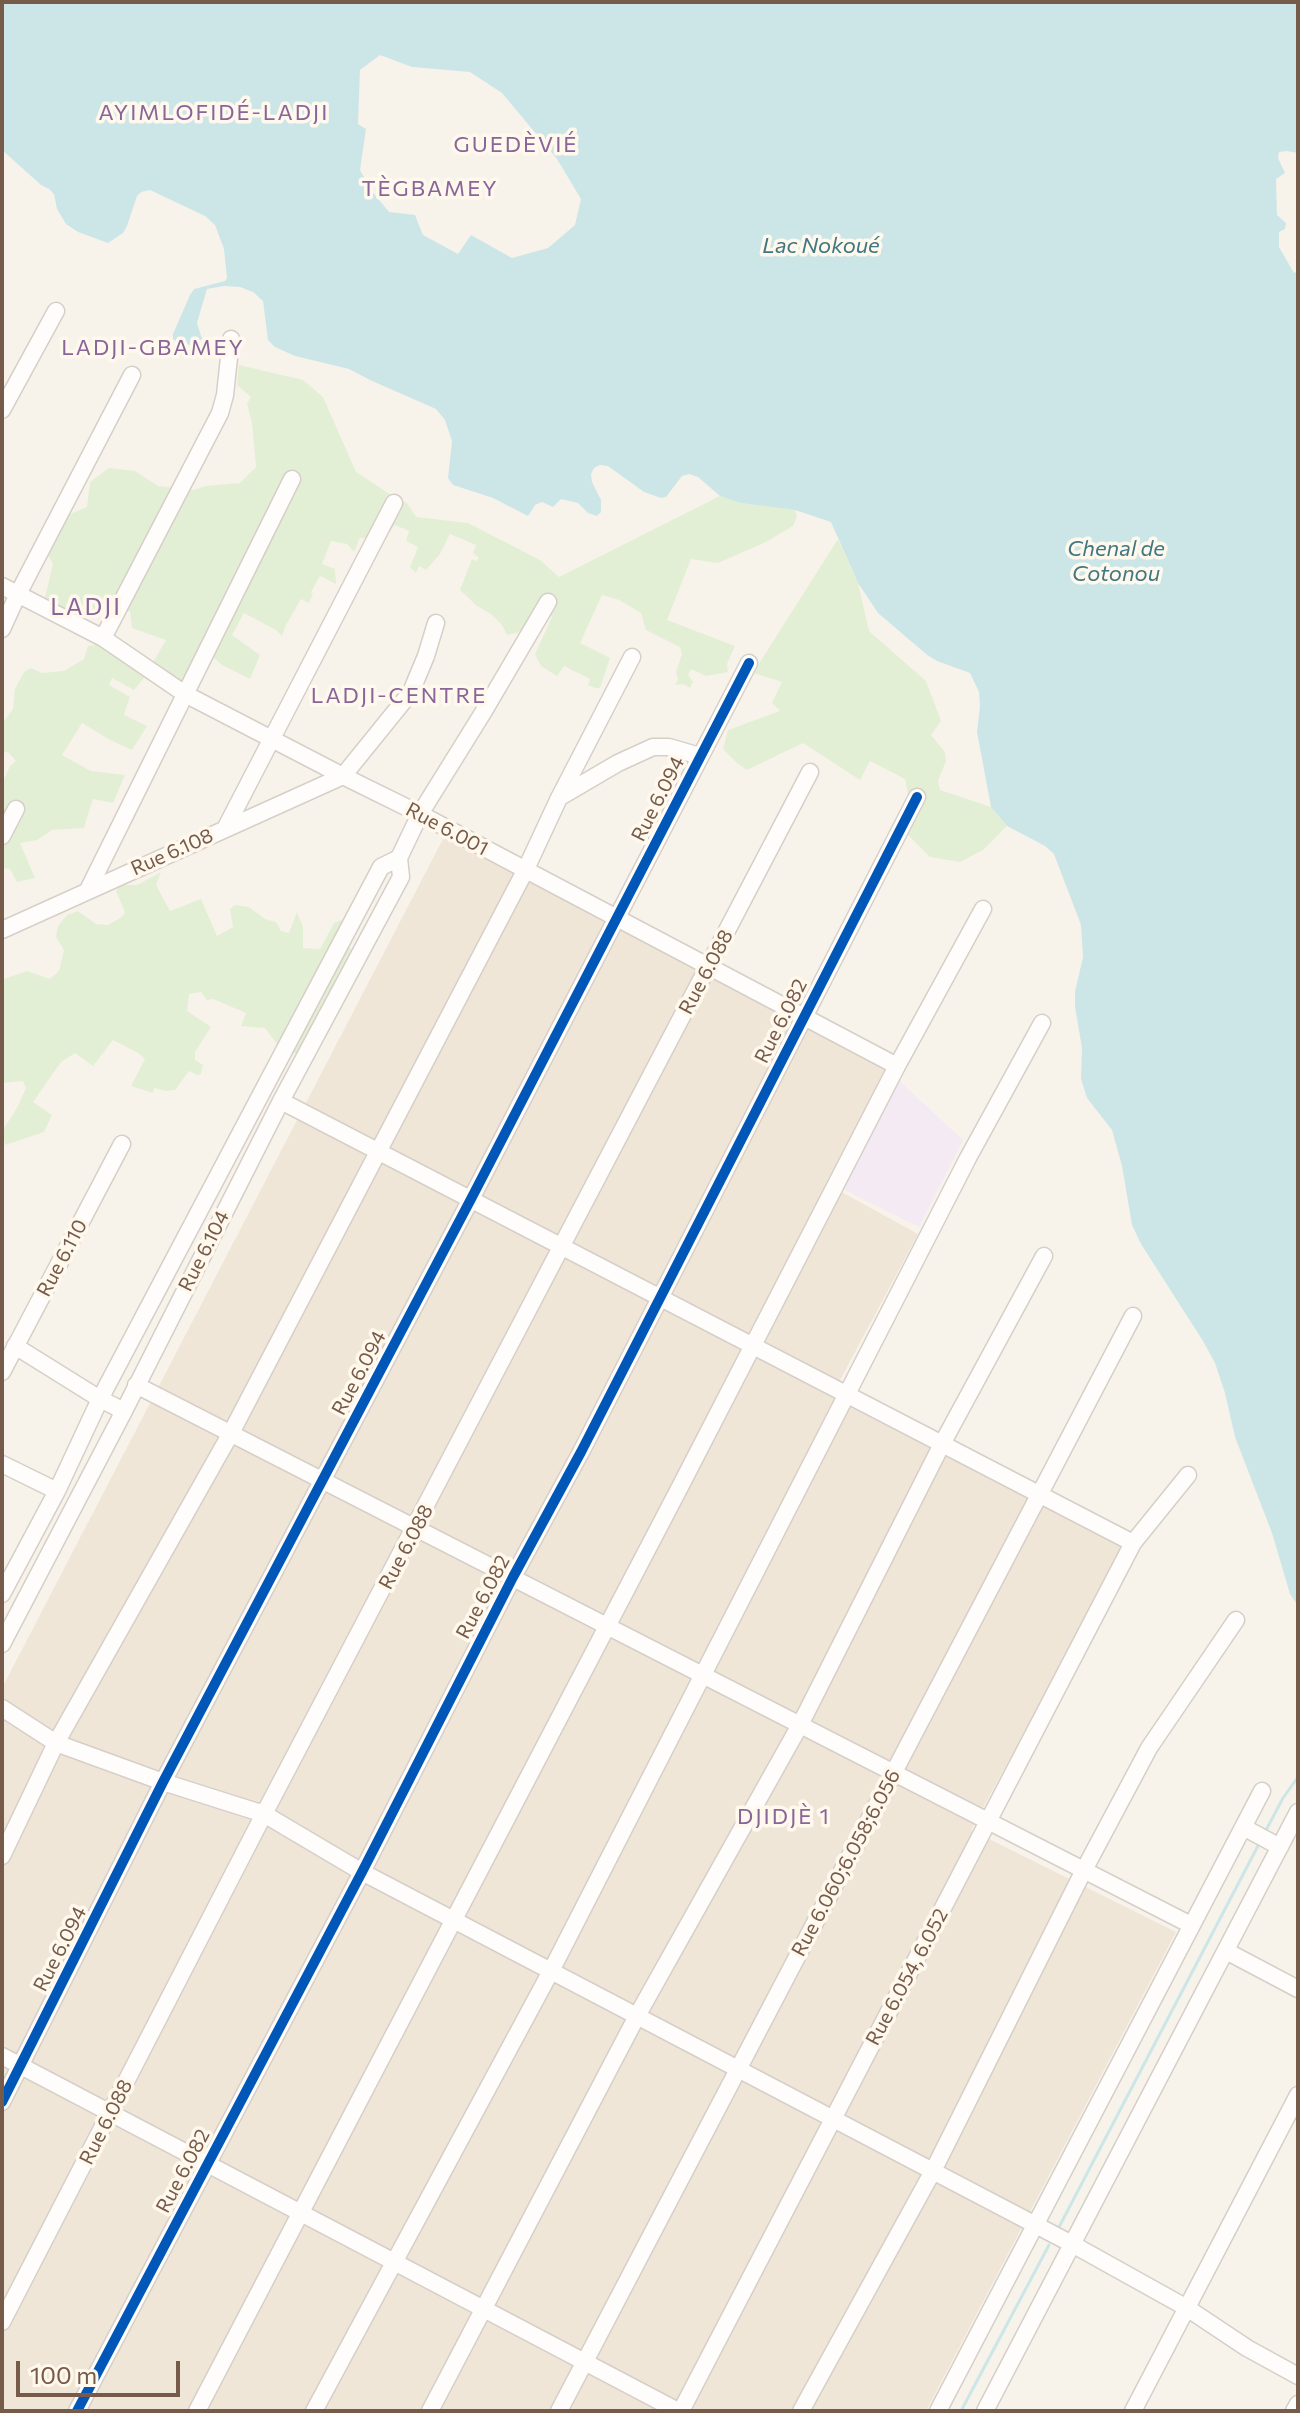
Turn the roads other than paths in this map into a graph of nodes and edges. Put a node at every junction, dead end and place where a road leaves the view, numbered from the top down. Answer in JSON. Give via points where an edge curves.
{"nodes":[{"id":1,"x":56,"y":311,"type":"dead end"},
{"id":2,"x":231,"y":339,"type":"dead end"},
{"id":3,"x":132,"y":375,"type":"dead end"},
{"id":4,"x":2,"y":410,"type":"edge"},
{"id":5,"x":292,"y":479,"type":"dead end"},
{"id":6,"x":394,"y":503,"type":"dead end"},
{"id":7,"x":2,"y":586,"type":"edge"},
{"id":8,"x":18,"y":594,"type":"junction"},
{"id":9,"x":548,"y":602,"type":"dead end"},
{"id":10,"x":436,"y":623,"type":"dead end"},
{"id":11,"x":2,"y":629,"type":"edge"},
{"id":12,"x":103,"y":638,"type":"junction"},
{"id":13,"x":632,"y":657,"type":"dead end"},
{"id":14,"x":749,"y":663,"type":"dead end"},
{"id":15,"x":185,"y":694,"type":"junction"},
{"id":16,"x":272,"y":739,"type":"junction"},
{"id":17,"x":700,"y":756,"type":"junction"},
{"id":18,"x":810,"y":772,"type":"dead end"},
{"id":19,"x":343,"y":776,"type":"junction"},
{"id":20,"x":917,"y":797,"type":"dead end"},
{"id":21,"x":559,"y":798,"type":"junction"},
{"id":22,"x":16,"y":809,"type":"dead end"},
{"id":23,"x":420,"y":814,"type":"junction"},
{"id":24,"x":225,"y":829,"type":"junction"},
{"id":25,"x":2,"y":836,"type":"edge"},
{"id":26,"x":399,"y":858,"type":"junction"},
{"id":27,"x":525,"y":871,"type":"junction"},
{"id":28,"x":88,"y":890,"type":"junction"},
{"id":29,"x":983,"y":909,"type":"dead end"},
{"id":30,"x":615,"y":918,"type":"junction"},
{"id":31,"x":2,"y":930,"type":"edge"},
{"id":32,"x":708,"y":967,"type":"junction"},
{"id":33,"x":803,"y":1017,"type":"junction"},
{"id":34,"x":1042,"y":1023,"type":"dead end"},
{"id":35,"x":897,"y":1066,"type":"junction"},
{"id":36,"x":281,"y":1101,"type":"junction"},
{"id":37,"x":122,"y":1144,"type":"dead end"},
{"id":38,"x":377,"y":1150,"type":"junction"},
{"id":39,"x":471,"y":1199,"type":"junction"},
{"id":40,"x":563,"y":1247,"type":"junction"},
{"id":41,"x":1044,"y":1256,"type":"dead end"},
{"id":42,"x":660,"y":1297,"type":"junction"},
{"id":43,"x":1133,"y":1316,"type":"dead end"},
{"id":44,"x":15,"y":1346,"type":"junction"},
{"id":45,"x":753,"y":1346,"type":"junction"},
{"id":46,"x":2,"y":1372,"type":"edge"},
{"id":47,"x":136,"y":1385,"type":"junction"},
{"id":48,"x":847,"y":1394,"type":"junction"},
{"id":49,"x":100,"y":1399,"type":"junction"},
{"id":50,"x":124,"y":1411,"type":"junction"},
{"id":51,"x":231,"y":1433,"type":"junction"},
{"id":52,"x":942,"y":1444,"type":"junction"},
{"id":53,"x":2,"y":1464,"type":"edge"},
{"id":54,"x":1188,"y":1475,"type":"dead end"},
{"id":55,"x":323,"y":1480,"type":"junction"},
{"id":56,"x":57,"y":1491,"type":"junction"},
{"id":57,"x":1039,"y":1494,"type":"junction"},
{"id":58,"x":416,"y":1528,"type":"junction"},
{"id":59,"x":1133,"y":1543,"type":"junction"},
{"id":60,"x":513,"y":1577,"type":"junction"},
{"id":61,"x":2,"y":1594,"type":"edge"},
{"id":62,"x":1236,"y":1620,"type":"dead end"},
{"id":63,"x":606,"y":1625,"type":"junction"},
{"id":64,"x":2,"y":1644,"type":"edge"},
{"id":65,"x":702,"y":1674,"type":"junction"},
{"id":66,"x":2,"y":1708,"type":"edge"},
{"id":67,"x":800,"y":1725,"type":"junction"},
{"id":68,"x":56,"y":1743,"type":"junction"},
{"id":69,"x":894,"y":1772,"type":"junction"},
{"id":70,"x":163,"y":1782,"type":"junction"},
{"id":71,"x":1262,"y":1791,"type":"dead end"},
{"id":72,"x":1298,"y":1812,"type":"edge"},
{"id":73,"x":264,"y":1814,"type":"junction"},
{"id":74,"x":988,"y":1821,"type":"junction"},
{"id":75,"x":1249,"y":1830,"type":"junction"},
{"id":76,"x":1276,"y":1844,"type":"junction"},
{"id":77,"x":2,"y":1856,"type":"edge"},
{"id":78,"x":1084,"y":1870,"type":"junction"},
{"id":79,"x":362,"y":1872,"type":"junction"},
{"id":80,"x":454,"y":1920,"type":"junction"},
{"id":81,"x":1191,"y":1925,"type":"junction"},
{"id":82,"x":1226,"y":1951,"type":"junction"},
{"id":83,"x":551,"y":1971,"type":"junction"},
{"id":84,"x":1298,"y":1989,"type":"edge"},
{"id":85,"x":637,"y":2016,"type":"junction"},
{"id":86,"x":2,"y":2056,"type":"edge"},
{"id":87,"x":21,"y":2066,"type":"junction"},
{"id":88,"x":738,"y":2069,"type":"junction"},
{"id":89,"x":1298,"y":2095,"type":"edge"},
{"id":90,"x":2,"y":2102,"type":"edge"},
{"id":91,"x":111,"y":2113,"type":"junction"},
{"id":92,"x":833,"y":2119,"type":"junction"},
{"id":93,"x":208,"y":2164,"type":"junction"},
{"id":94,"x":933,"y":2171,"type":"junction"},
{"id":95,"x":301,"y":2213,"type":"junction"},
{"id":96,"x":1035,"y":2225,"type":"junction"},
{"id":97,"x":1072,"y":2244,"type":"junction"},
{"id":98,"x":394,"y":2262,"type":"junction"},
{"id":99,"x":483,"y":2308,"type":"junction"},
{"id":100,"x":1187,"y":2308,"type":"junction"},
{"id":101,"x":2,"y":2322,"type":"edge"},
{"id":102,"x":585,"y":2362,"type":"junction"},
{"id":103,"x":1298,"y":2376,"type":"edge"},
{"id":104,"x":1298,"y":2404,"type":"edge"},
{"id":105,"x":77,"y":2411,"type":"edge"},
{"id":106,"x":197,"y":2411,"type":"edge"},
{"id":107,"x":314,"y":2411,"type":"edge"},
{"id":108,"x":430,"y":2411,"type":"edge"},
{"id":109,"x":559,"y":2411,"type":"edge"},
{"id":110,"x":679,"y":2411,"type":"edge"},
{"id":111,"x":801,"y":2411,"type":"edge"},
{"id":112,"x":938,"y":2411,"type":"edge"},
{"id":113,"x":985,"y":2411,"type":"edge"},
{"id":114,"x":1133,"y":2411,"type":"edge"},
{"id":115,"x":1294,"y":2411,"type":"edge"}],
"edges":[{"from":1,"to":4,"type":"street"},
{"from":2,"to":12,"type":"street","via":[[220,413]]},
{"from":3,"to":8,"type":"street"},
{"from":5,"to":15,"type":"street"},
{"from":6,"to":16,"type":"street"},
{"from":7,"to":8,"type":"street","name":"Rue 6.001"},
{"from":8,"to":11,"type":"street"},
{"from":8,"to":12,"type":"street","name":"Rue 6.001"},
{"from":9,"to":23,"type":"street","name":"Rue 6.104"},
{"from":10,"to":19,"type":"street","via":[[411,692]]},
{"from":12,"to":15,"type":"street","name":"Rue 6.001"},
{"from":13,"to":21,"type":"street"},
{"from":14,"to":17,"type":"street","name":"Rue 6.094"},
{"from":15,"to":16,"type":"street","name":"Rue 6.001"},
{"from":15,"to":28,"type":"street"},
{"from":16,"to":19,"type":"street","name":"Rue 6.001"},
{"from":16,"to":24,"type":"street"},
{"from":17,"to":21,"type":"street","via":[[653,747]]},
{"from":17,"to":30,"type":"street","name":"Rue 6.094"},
{"from":18,"to":32,"type":"street","name":"Rue 6.088"},
{"from":19,"to":23,"type":"street","name":"Rue 6.001"},
{"from":19,"to":24,"type":"street","name":"Rue 6.108"},
{"from":20,"to":33,"type":"street","name":"Rue 6.082"},
{"from":21,"to":27,"type":"street"},
{"from":22,"to":25,"type":"street"},
{"from":23,"to":26,"type":"street","name":"Rue 6.104"},
{"from":23,"to":27,"type":"street","name":"Rue 6.001"},
{"from":24,"to":28,"type":"street","name":"Rue 6.108"},
{"from":26,"to":36,"type":"street","name":"Rue 6.104","via":[[401,877]]},
{"from":26,"to":49,"type":"street","name":"Rue 6.104","via":[[381,867]]},
{"from":27,"to":30,"type":"street","name":"Rue 6.001"},
{"from":27,"to":38,"type":"street"},
{"from":28,"to":31,"type":"street","name":"Rue 6.108"},
{"from":29,"to":35,"type":"street"},
{"from":30,"to":32,"type":"street","name":"Rue 6.001"},
{"from":30,"to":39,"type":"street","name":"Rue 6.094"},
{"from":32,"to":33,"type":"street","name":"Rue 6.001"},
{"from":32,"to":40,"type":"street","name":"Rue 6.088"},
{"from":33,"to":35,"type":"street","name":"Rue 6.001"},
{"from":33,"to":42,"type":"street","name":"Rue 6.082"},
{"from":34,"to":48,"type":"street"},
{"from":35,"to":45,"type":"street"},
{"from":36,"to":38,"type":"street"},
{"from":36,"to":47,"type":"street","name":"Rue 6.104"},
{"from":37,"to":44,"type":"street","name":"Rue 6.110"},
{"from":38,"to":39,"type":"street"},
{"from":38,"to":51,"type":"street"},
{"from":39,"to":40,"type":"street"},
{"from":39,"to":55,"type":"street","name":"Rue 6.094"},
{"from":40,"to":42,"type":"street"},
{"from":40,"to":58,"type":"street","name":"Rue 6.088"},
{"from":41,"to":52,"type":"street"},
{"from":42,"to":45,"type":"street"},
{"from":42,"to":60,"type":"street","name":"Rue 6.082"},
{"from":43,"to":57,"type":"street","name":"Rue 6.060;6.058;6.056"},
{"from":44,"to":46,"type":"street","name":"Rue 6.110"},
{"from":44,"to":49,"type":"street"},
{"from":45,"to":48,"type":"street"},
{"from":45,"to":63,"type":"street"},
{"from":47,"to":50,"type":"street","name":"Rue 6.104"},
{"from":47,"to":51,"type":"street"},
{"from":48,"to":52,"type":"street"},
{"from":48,"to":65,"type":"street"},
{"from":49,"to":50,"type":"street"},
{"from":49,"to":56,"type":"street","name":"Rue 6.104"},
{"from":50,"to":64,"type":"street","name":"Rue 6.104"},
{"from":51,"to":55,"type":"street"},
{"from":51,"to":68,"type":"street"},
{"from":52,"to":57,"type":"street"},
{"from":52,"to":67,"type":"street"},
{"from":53,"to":56,"type":"street"},
{"from":54,"to":59,"type":"street","name":"Rue 6.054, 6.052"},
{"from":55,"to":58,"type":"street"},
{"from":55,"to":70,"type":"street","name":"Rue 6.094"},
{"from":56,"to":61,"type":"street","name":"Rue 6.104"},
{"from":57,"to":59,"type":"street"},
{"from":57,"to":69,"type":"street","name":"Rue 6.060;6.058;6.056"},
{"from":58,"to":60,"type":"street"},
{"from":58,"to":73,"type":"street","name":"Rue 6.088"},
{"from":59,"to":74,"type":"street","name":"Rue 6.054, 6.052"},
{"from":60,"to":63,"type":"street"},
{"from":60,"to":79,"type":"street","name":"Rue 6.082"},
{"from":62,"to":78,"type":"street","via":[[1157,1735]]},
{"from":63,"to":65,"type":"street"},
{"from":63,"to":80,"type":"street"},
{"from":65,"to":67,"type":"street"},
{"from":65,"to":83,"type":"street"},
{"from":66,"to":68,"type":"street"},
{"from":67,"to":69,"type":"street"},
{"from":67,"to":85,"type":"street"},
{"from":68,"to":70,"type":"street"},
{"from":68,"to":77,"type":"street"},
{"from":69,"to":74,"type":"street"},
{"from":69,"to":88,"type":"street","name":"Rue 6.060;6.058;6.056"},
{"from":70,"to":73,"type":"street"},
{"from":70,"to":87,"type":"street","name":"Rue 6.094"},
{"from":71,"to":75,"type":"street"},
{"from":72,"to":76,"type":"street"},
{"from":73,"to":79,"type":"street"},
{"from":73,"to":91,"type":"street","name":"Rue 6.088"},
{"from":74,"to":78,"type":"street"},
{"from":74,"to":92,"type":"street","name":"Rue 6.054, 6.052"},
{"from":75,"to":76,"type":"street"},
{"from":75,"to":81,"type":"street"},
{"from":76,"to":82,"type":"street"},
{"from":78,"to":81,"type":"street"},
{"from":78,"to":94,"type":"street"},
{"from":79,"to":80,"type":"street"},
{"from":79,"to":93,"type":"street","name":"Rue 6.082"},
{"from":80,"to":83,"type":"street"},
{"from":80,"to":95,"type":"street"},
{"from":81,"to":96,"type":"street"},
{"from":82,"to":84,"type":"street"},
{"from":82,"to":97,"type":"street"},
{"from":83,"to":85,"type":"street"},
{"from":83,"to":98,"type":"street"},
{"from":85,"to":88,"type":"street"},
{"from":85,"to":99,"type":"street"},
{"from":86,"to":87,"type":"street"},
{"from":87,"to":90,"type":"street","name":"Rue 6.094"},
{"from":87,"to":91,"type":"street"},
{"from":88,"to":92,"type":"street"},
{"from":88,"to":102,"type":"street","name":"Rue 6.060;6.058;6.056"},
{"from":89,"to":100,"type":"street"},
{"from":91,"to":93,"type":"street"},
{"from":91,"to":101,"type":"street","name":"Rue 6.088"},
{"from":92,"to":94,"type":"street"},
{"from":92,"to":110,"type":"street","name":"Rue 6.054, 6.052"},
{"from":93,"to":95,"type":"street"},
{"from":93,"to":105,"type":"street","name":"Rue 6.082"},
{"from":94,"to":96,"type":"street"},
{"from":94,"to":111,"type":"street"},
{"from":95,"to":98,"type":"street"},
{"from":95,"to":106,"type":"street"},
{"from":96,"to":97,"type":"street"},
{"from":96,"to":112,"type":"street"},
{"from":97,"to":100,"type":"street"},
{"from":97,"to":113,"type":"street"},
{"from":98,"to":99,"type":"street"},
{"from":98,"to":107,"type":"street"},
{"from":99,"to":102,"type":"street"},
{"from":99,"to":108,"type":"street"},
{"from":100,"to":103,"type":"street"},
{"from":100,"to":114,"type":"street"},
{"from":102,"to":109,"type":"street","name":"Rue 6.060;6.058;6.056"},
{"from":102,"to":110,"type":"street"},
{"from":104,"to":115,"type":"street"}]}
